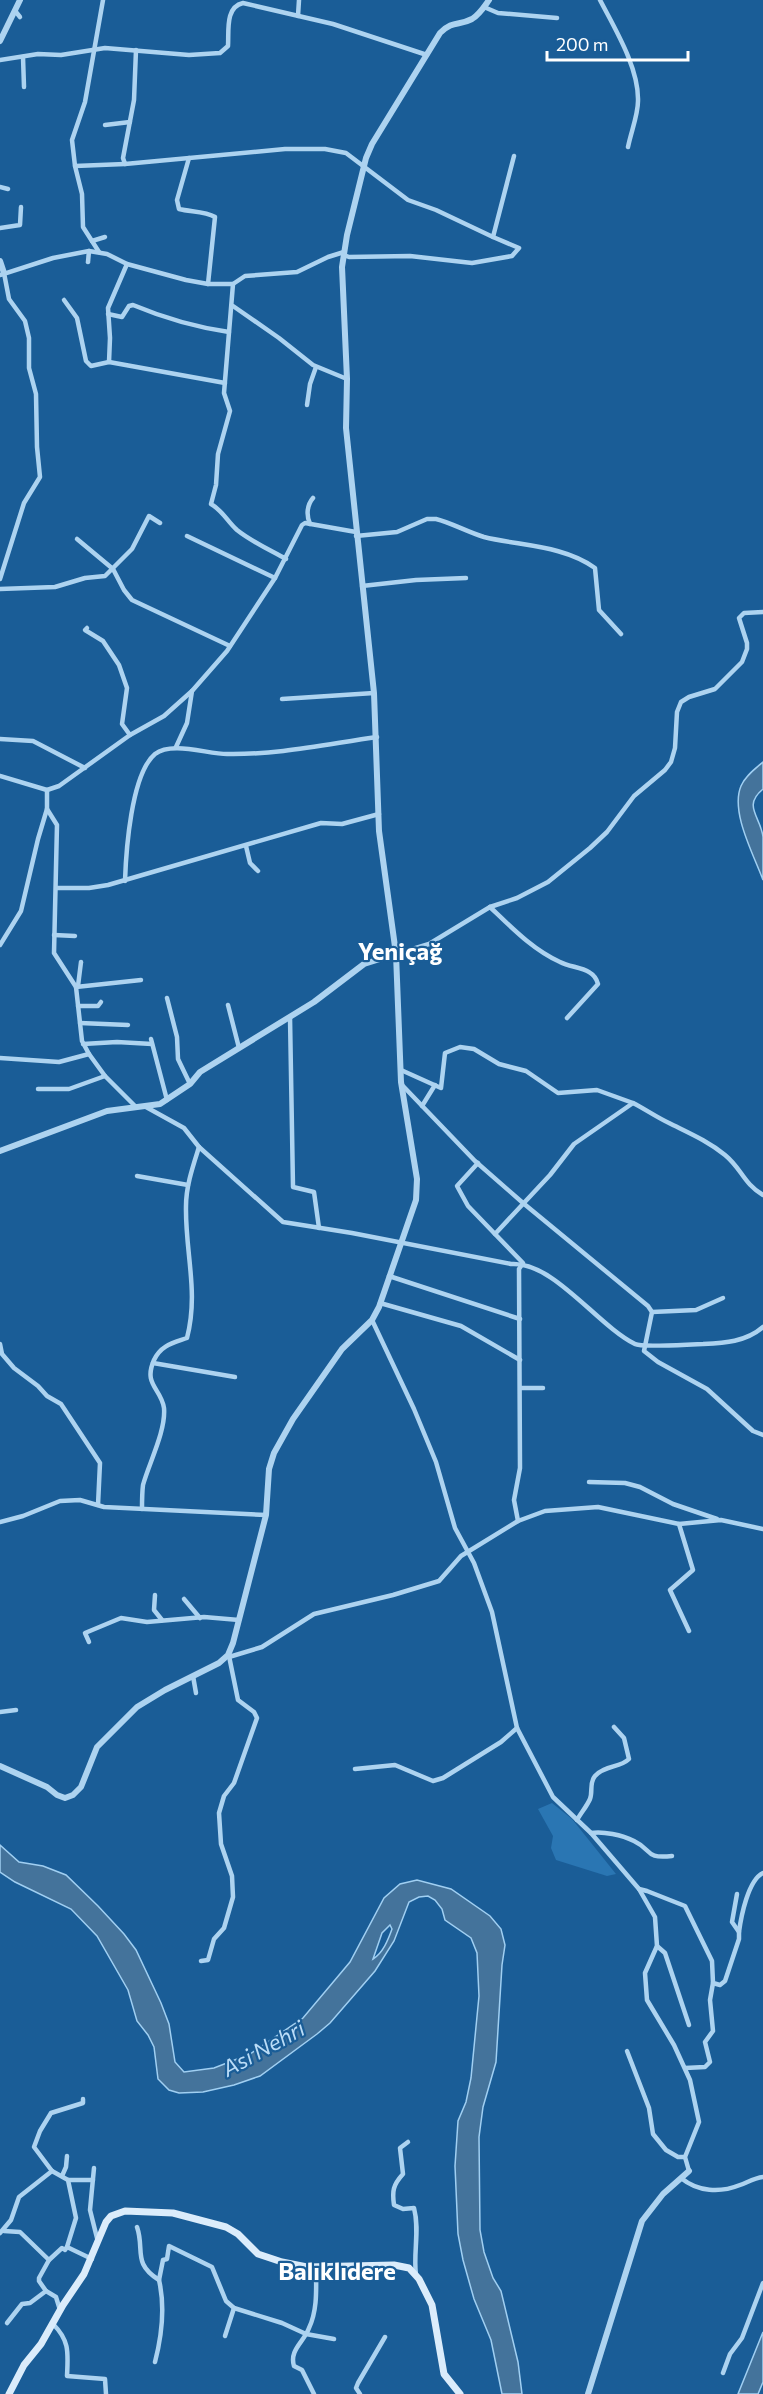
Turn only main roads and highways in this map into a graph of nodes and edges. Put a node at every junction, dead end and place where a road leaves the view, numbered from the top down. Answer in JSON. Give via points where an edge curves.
{"nodes":[{"id":1,"x":9,"y":2394,"type":"edge"},
{"id":2,"x":460,"y":2394,"type":"edge"}],
"edges":[{"from":1,"to":2,"type":"main road","via":[[84,2274],[109,2218],[125,2211],[173,2213],[226,2227],[258,2254],[300,2266],[409,2268],[434,2312],[444,2374]]}]}
